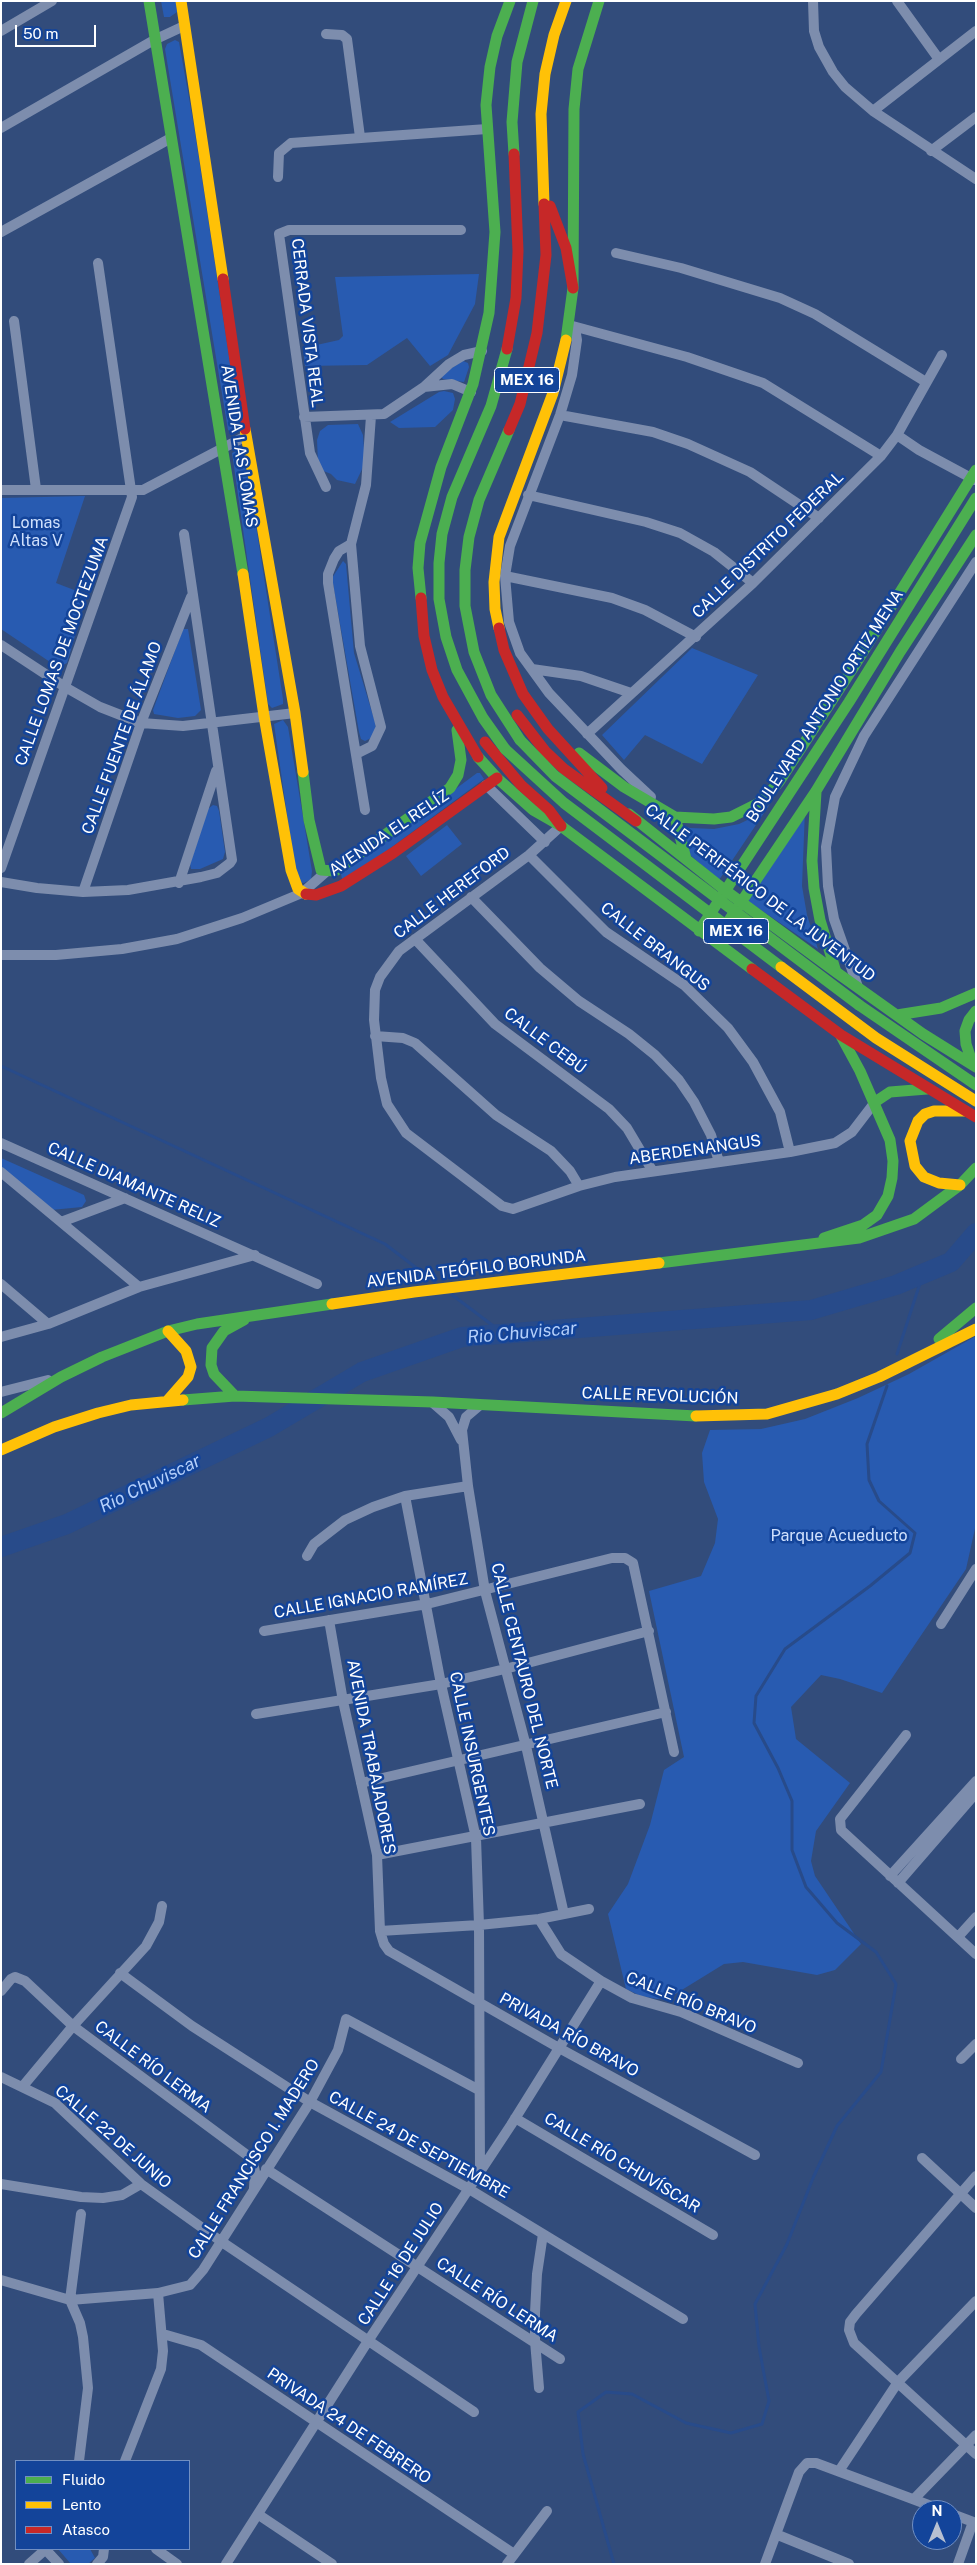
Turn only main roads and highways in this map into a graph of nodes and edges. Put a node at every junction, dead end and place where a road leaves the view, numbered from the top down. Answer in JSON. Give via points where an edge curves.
{"nodes":[{"id":1,"x":148,"y":1,"type":"edge"},
{"id":2,"x":181,"y":1,"type":"edge"},
{"id":3,"x":510,"y":1,"type":"edge"},
{"id":4,"x":533,"y":1,"type":"edge"},
{"id":5,"x":566,"y":1,"type":"edge"},
{"id":6,"x":599,"y":1,"type":"edge"},
{"id":7,"x":544,"y":188,"type":"junction"},
{"id":8,"x":573,"y":288,"type":"junction"},
{"id":9,"x":974,"y":476,"type":"edge"},
{"id":10,"x":976,"y":498,"type":"edge"},
{"id":11,"x":948,"y":515,"type":"junction"},
{"id":12,"x":960,"y":523,"type":"junction"},
{"id":13,"x":976,"y":534,"type":"edge"},
{"id":14,"x":898,"y":594,"type":"junction"},
{"id":15,"x":910,"y":604,"type":"junction"},
{"id":16,"x":474,"y":652,"type":"junction"},
{"id":17,"x":457,"y":670,"type":"junction"},
{"id":18,"x":453,"y":717,"type":"junction"},
{"id":19,"x":548,"y":729,"type":"junction"},
{"id":20,"x":497,"y":778,"type":"junction"},
{"id":21,"x":816,"y":792,"type":"junction"},
{"id":22,"x":675,"y":817,"type":"junction"},
{"id":23,"x":636,"y":821,"type":"junction"},
{"id":24,"x":561,"y":826,"type":"junction"},
{"id":25,"x":686,"y":858,"type":"junction"},
{"id":26,"x":326,"y":872,"type":"joint"},
{"id":27,"x":726,"y":891,"type":"junction"},
{"id":28,"x":302,"y":893,"type":"joint"},
{"id":29,"x":740,"y":901,"type":"junction"},
{"id":30,"x":699,"y":931,"type":"junction"},
{"id":31,"x":714,"y":941,"type":"junction"},
{"id":32,"x":836,"y":972,"type":"junction"},
{"id":33,"x":976,"y":993,"type":"edge"},
{"id":34,"x":976,"y":1011,"type":"edge"},
{"id":35,"x":897,"y":1016,"type":"junction"},
{"id":36,"x":840,"y":1035,"type":"junction"},
{"id":37,"x":974,"y":1066,"type":"edge"},
{"id":38,"x":976,"y":1085,"type":"edge"},
{"id":39,"x":927,"y":1089,"type":"junction"},
{"id":40,"x":874,"y":1102,"type":"junction"},
{"id":41,"x":976,"y":1102,"type":"edge"},
{"id":42,"x":965,"y":1110,"type":"junction"},
{"id":43,"x":976,"y":1117,"type":"edge"},
{"id":44,"x":976,"y":1168,"type":"edge"},
{"id":45,"x":960,"y":1185,"type":"junction"},
{"id":46,"x":766,"y":1250,"type":"junction"},
{"id":47,"x":976,"y":1308,"type":"edge"},
{"id":48,"x":255,"y":1314,"type":"junction"},
{"id":49,"x":976,"y":1329,"type":"edge"},
{"id":50,"x":168,"y":1331,"type":"junction"},
{"id":51,"x":917,"y":1357,"type":"junction"},
{"id":52,"x":235,"y":1396,"type":"junction"},
{"id":53,"x":167,"y":1400,"type":"junction"},
{"id":54,"x":1,"y":1413,"type":"edge"},
{"id":55,"x":1,"y":1450,"type":"edge"}],
"edges":[{"from":1,"to":28,"type":"main road","name":"AVENIDA LAS LOMAS","via":[[224,448],[264,716],[294,883]]},
{"from":2,"to":26,"type":"main road","name":"AVENIDA LAS LOMAS","via":[[246,436],[318,864]]},
{"from":3,"to":18,"type":"main road","via":[[490,67],[487,129],[494,251],[489,313],[471,392],[427,512],[418,568],[424,636],[432,670]]},
{"from":4,"to":17,"type":"main road","number":"MEX 16","via":[[517,62],[512,122],[518,251],[511,334],[491,406],[452,497],[442,534],[438,599]]},
{"from":5,"to":7,"type":"main road","number":"MEX 16","via":[[545,74],[541,114]]},
{"from":6,"to":8,"type":"main road","name":"CALLE PERIFÉRICO DE LA JUVENTUD","via":[[578,69],[574,108]]},
{"from":7,"to":8,"type":"main road","via":[[566,248]]},
{"from":7,"to":16,"type":"main road","number":"MEX 16","via":[[546,255],[535,343],[520,404],[479,500],[469,537],[465,606]]},
{"from":8,"to":19,"type":"main road","name":"CALLE PERIFÉRICO DE LA JUVENTUD","via":[[562,362],[499,537],[494,582],[495,609],[504,650],[523,694]]},
{"from":9,"to":11,"type":"main road","name":"BOULEVARD ANTONIO ORTIZ MENA"},
{"from":10,"to":12,"type":"main road","name":"BOULEVARD ANTONIO ORTIZ MENA"},
{"from":11,"to":12,"type":"main road"},
{"from":11,"to":14,"type":"main road","name":"BOULEVARD ANTONIO ORTIZ MENA"},
{"from":12,"to":15,"type":"main road","name":"BOULEVARD ANTONIO ORTIZ MENA"},
{"from":13,"to":21,"type":"main road","name":"BOULEVARD ANTONIO ORTIZ MENA"},
{"from":14,"to":15,"type":"main road"},
{"from":14,"to":22,"type":"main road","name":"BOULEVARD ANTONIO ORTIZ MENA","via":[[779,782],[761,802],[730,817]]},
{"from":15,"to":27,"type":"main road","name":"BOULEVARD ANTONIO ORTIZ MENA"},
{"from":16,"to":23,"type":"main road","via":[[545,751],[595,793]]},
{"from":16,"to":38,"type":"main road","name":"CALLE PERIFÉRICO DE LA JUVENTUD","number":"MEX 16","bridge":true,"via":[[491,695],[520,740],[556,776],[859,1005]]},
{"from":17,"to":24,"type":"main road","via":[[458,693],[490,750]]},
{"from":17,"to":41,"type":"main road","number":"MEX 16","bridge":true,"via":[[505,750],[564,804],[876,1038]]},
{"from":18,"to":20,"type":"main road","via":[[474,751]]},
{"from":18,"to":26,"type":"main road","name":"AVENIDA EL RELÍZ","via":[[461,760],[458,775],[450,788],[347,864]]},
{"from":19,"to":22,"type":"main road","via":[[624,787]]},
{"from":19,"to":23,"type":"main road","name":"CALLE PERIFÉRICO DE LA JUVENTUD"},
{"from":20,"to":24,"type":"main road","via":[[534,810]]},
{"from":20,"to":28,"type":"main road","name":"AVENIDA EL RELÍZ","via":[[393,853],[340,886],[316,895]]},
{"from":21,"to":29,"type":"main road","name":"BOULEVARD ANTONIO ORTIZ MENA"},
{"from":21,"to":32,"type":"main road","via":[[812,860],[814,888]]},
{"from":22,"to":25,"type":"main road"},
{"from":23,"to":25,"type":"main road","name":"CALLE PERIFÉRICO DE LA JUVENTUD"},
{"from":24,"to":30,"type":"main road"},
{"from":25,"to":27,"type":"main road","name":"CALLE PERIFÉRICO DE LA JUVENTUD"},
{"from":27,"to":29,"type":"main road","name":"CALLE PERIFÉRICO DE LA JUVENTUD"},
{"from":27,"to":30,"type":"main road","name":"BOULEVARD ANTONIO ORTIZ MENA"},
{"from":29,"to":31,"type":"main road","name":"BOULEVARD ANTONIO ORTIZ MENA"},
{"from":29,"to":32,"type":"main road","name":"CALLE PERIFÉRICO DE LA JUVENTUD"},
{"from":30,"to":31,"type":"main road"},
{"from":31,"to":36,"type":"main road"},
{"from":32,"to":35,"type":"main road","name":"CALLE PERIFÉRICO DE LA JUVENTUD"},
{"from":33,"to":35,"type":"main road","via":[[941,1008]]},
{"from":34,"to":37,"type":"main road","via":[[965,1031]]},
{"from":35,"to":37,"type":"main road","name":"CALLE PERIFÉRICO DE LA JUVENTUD"},
{"from":36,"to":39,"type":"main road"},
{"from":36,"to":40,"type":"main road"},
{"from":39,"to":40,"type":"main road","via":[[890,1092]]},
{"from":39,"to":42,"type":"main road"},
{"from":40,"to":46,"type":"main road","via":[[890,1140],[893,1162],[888,1196],[877,1215],[863,1225],[836,1235]]},
{"from":42,"to":43,"type":"main road"},
{"from":42,"to":45,"type":"main road","via":[[925,1114],[918,1121],[910,1141],[915,1166],[924,1177],[939,1183]]},
{"from":44,"to":45,"type":"main road","name":"AVENIDA TEÓFILO BORUNDA"},
{"from":45,"to":46,"type":"main road","name":"AVENIDA TEÓFILO BORUNDA","via":[[914,1219],[885,1231],[833,1243]]},
{"from":46,"to":48,"type":"main road","name":"AVENIDA TEÓFILO BORUNDA"},
{"from":47,"to":51,"type":"main road"},
{"from":48,"to":50,"type":"main road","name":"AVENIDA TEÓFILO BORUNDA"},
{"from":48,"to":52,"type":"main road","via":[[224,1331],[212,1348],[214,1374]]},
{"from":49,"to":51,"type":"main road"},
{"from":50,"to":53,"type":"main road","via":[[186,1351],[191,1367],[188,1377]]},
{"from":50,"to":54,"type":"main road","name":"AVENIDA TEÓFILO BORUNDA","via":[[61,1377]]},
{"from":51,"to":52,"type":"main road","name":"CALLE REVOLUCIÓN","via":[[838,1394],[767,1414],[675,1416],[432,1402]]},
{"from":52,"to":53,"type":"main road"},
{"from":53,"to":55,"type":"main road","via":[[98,1413],[54,1427]]}]}
